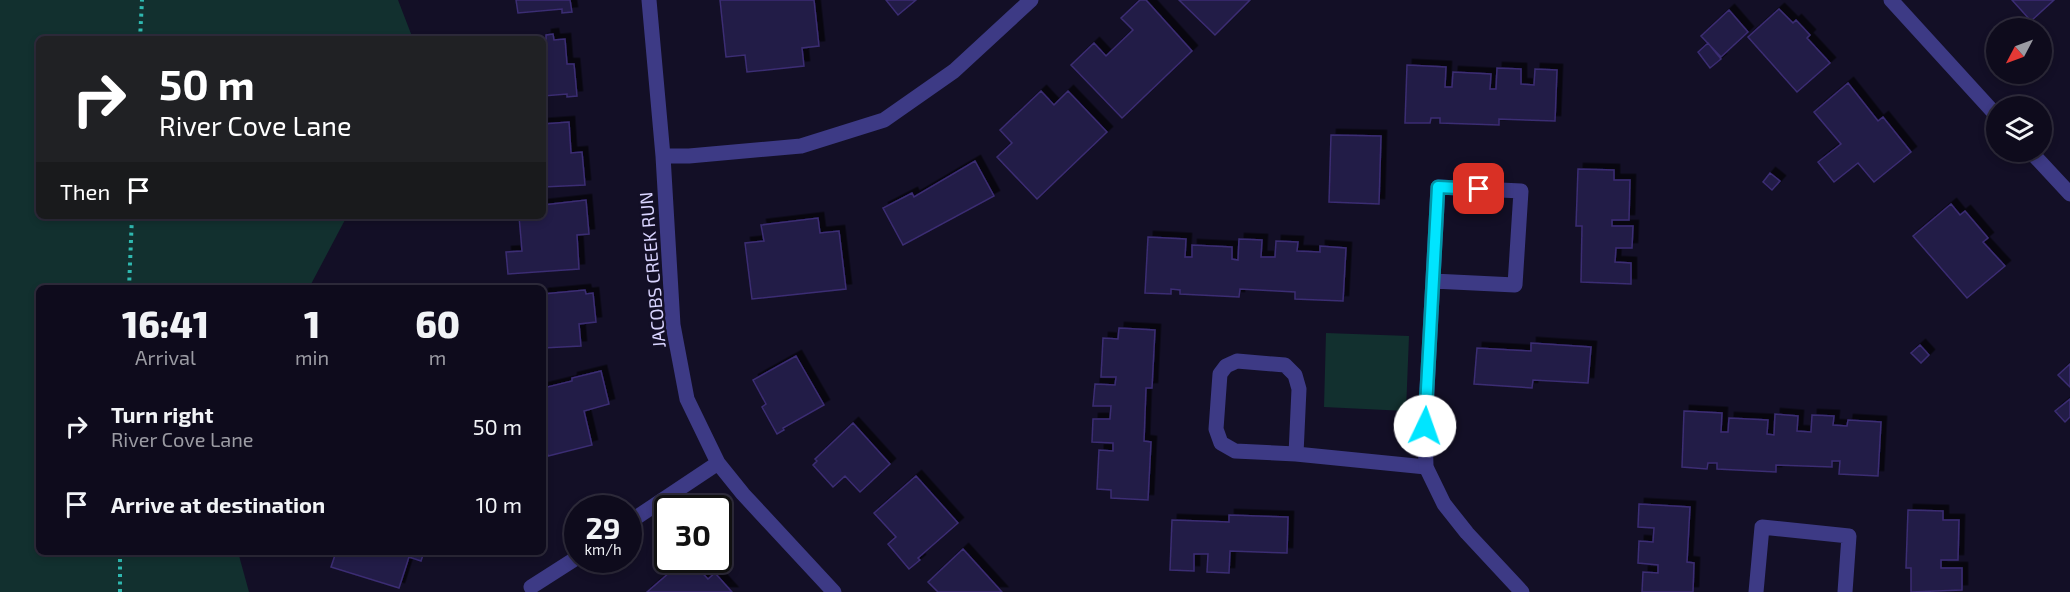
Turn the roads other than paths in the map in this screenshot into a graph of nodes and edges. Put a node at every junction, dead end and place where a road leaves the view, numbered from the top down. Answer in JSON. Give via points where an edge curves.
{"nodes":[{"id":1,"x":649,"y":0,"type":"edge"},
{"id":2,"x":1031,"y":0,"type":"edge"},
{"id":3,"x":1891,"y":0,"type":"edge"},
{"id":4,"x":1986,"y":104,"type":"edge"},
{"id":5,"x":663,"y":156,"type":"junction"},
{"id":6,"x":2040,"y":162,"type":"edge"},
{"id":7,"x":2070,"y":194,"type":"edge"},
{"id":8,"x":1433,"y":281,"type":"junction"},
{"id":9,"x":1296,"y":453,"type":"junction"},
{"id":10,"x":718,"y":463,"type":"junction"},
{"id":11,"x":1426,"y":467,"type":"junction"},
{"id":12,"x":642,"y":514,"type":"edge"},
{"id":13,"x":564,"y":566,"type":"edge"},
{"id":14,"x":531,"y":587,"type":"dead end"},
{"id":15,"x":834,"y":592,"type":"edge"},
{"id":16,"x":1522,"y":592,"type":"edge"},
{"id":17,"x":1756,"y":592,"type":"edge"},
{"id":18,"x":1845,"y":592,"type":"edge"}],
"edges":[{"from":1,"to":5,"type":"street","name":"JACOBS CREEK RUN"},
{"from":2,"to":5,"type":"street","via":[[954,71],[884,120],[801,146]]},
{"from":3,"to":4,"type":"street"},
{"from":5,"to":10,"type":"street","name":"JACOBS CREEK RUN","via":[[673,325],[687,399]]},
{"from":6,"to":7,"type":"street"},
{"from":8,"to":8,"type":"street","via":[[1438,187],[1521,191],[1515,285]]},
{"from":8,"to":11,"type":"street"},
{"from":9,"to":9,"type":"street","via":[[1235,451],[1221,443],[1216,429],[1220,374],[1226,366],[1237,361],[1286,365],[1295,375],[1299,389]]},
{"from":9,"to":11,"type":"street"},
{"from":10,"to":12,"type":"street"},
{"from":10,"to":15,"type":"street","name":"JACOBS CREEK RUN"},
{"from":11,"to":16,"type":"street","via":[[1444,504]]},
{"from":13,"to":14,"type":"street"},
{"from":17,"to":18,"type":"street","via":[[1762,527],[1849,536]]}]}
